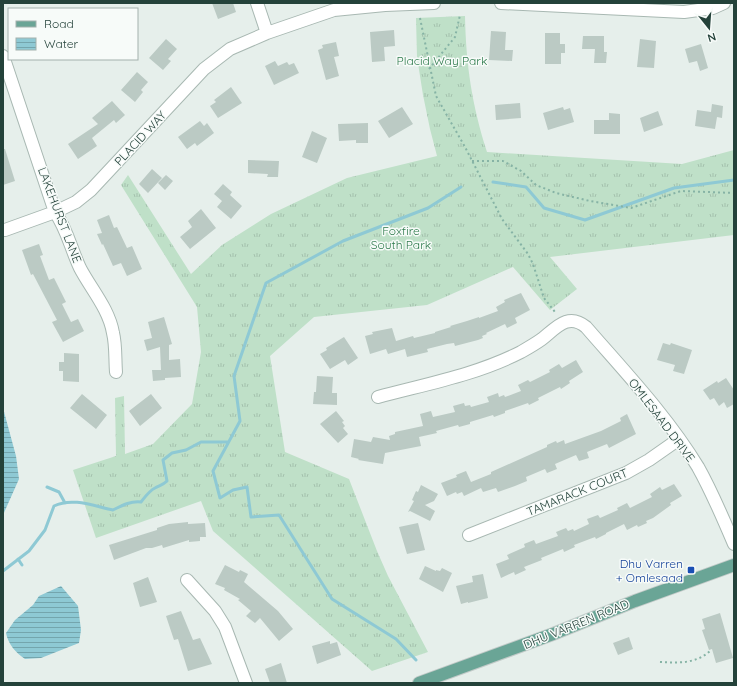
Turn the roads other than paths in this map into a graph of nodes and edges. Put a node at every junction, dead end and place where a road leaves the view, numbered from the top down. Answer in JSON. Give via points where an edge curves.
{"nodes":[{"id":1,"x":257,"y":3,"type":"edge"},
{"id":2,"x":434,"y":3,"type":"edge"},
{"id":3,"x":500,"y":3,"type":"edge"},
{"id":4,"x":724,"y":3,"type":"edge"},
{"id":5,"x":620,"y":6,"type":"edge"},
{"id":6,"x":267,"y":33,"type":"junction"},
{"id":7,"x":3,"y":56,"type":"edge"},
{"id":8,"x":56,"y":212,"type":"junction"},
{"id":9,"x":5,"y":230,"type":"dead end"},
{"id":10,"x":116,"y":372,"type":"dead end"},
{"id":11,"x":378,"y":397,"type":"dead end"},
{"id":12,"x":679,"y":439,"type":"junction"},
{"id":13,"x":469,"y":535,"type":"dead end"},
{"id":14,"x":734,"y":544,"type":"edge"},
{"id":15,"x":734,"y":565,"type":"edge"},
{"id":16,"x":187,"y":580,"type":"dead end"},
{"id":17,"x":246,"y":683,"type":"edge"},
{"id":18,"x":419,"y":683,"type":"edge"}],
"edges":[{"from":1,"to":6,"type":"street"},
{"from":2,"to":6,"type":"street","name":"PLACID WAY","via":[[334,10]]},
{"from":3,"to":5,"type":"street"},
{"from":4,"to":5,"type":"street","via":[[713,8],[684,12]]},
{"from":6,"to":8,"type":"street","name":"PLACID WAY","via":[[230,49],[204,69],[91,190],[76,202]]},
{"from":7,"to":8,"type":"street","name":"LAKEHURST LANE"},
{"from":8,"to":9,"type":"street","name":"PLACID WAY"},
{"from":8,"to":10,"type":"street","name":"LAKEHURST LANE","via":[[80,268],[108,317],[113,333]]},
{"from":11,"to":12,"type":"street","name":"OMLESAAD DRIVE","via":[[486,368],[521,352],[567,322],[578,322],[586,327]]},
{"from":12,"to":13,"type":"street","name":"TAMARACK COURT","via":[[626,473]]},
{"from":12,"to":14,"type":"street","name":"OMLESAAD DRIVE","via":[[705,481]]},
{"from":15,"to":18,"type":"main road","name":"DHU VARREN ROAD"},
{"from":16,"to":17,"type":"street","via":[[215,611],[225,627]]}]}
